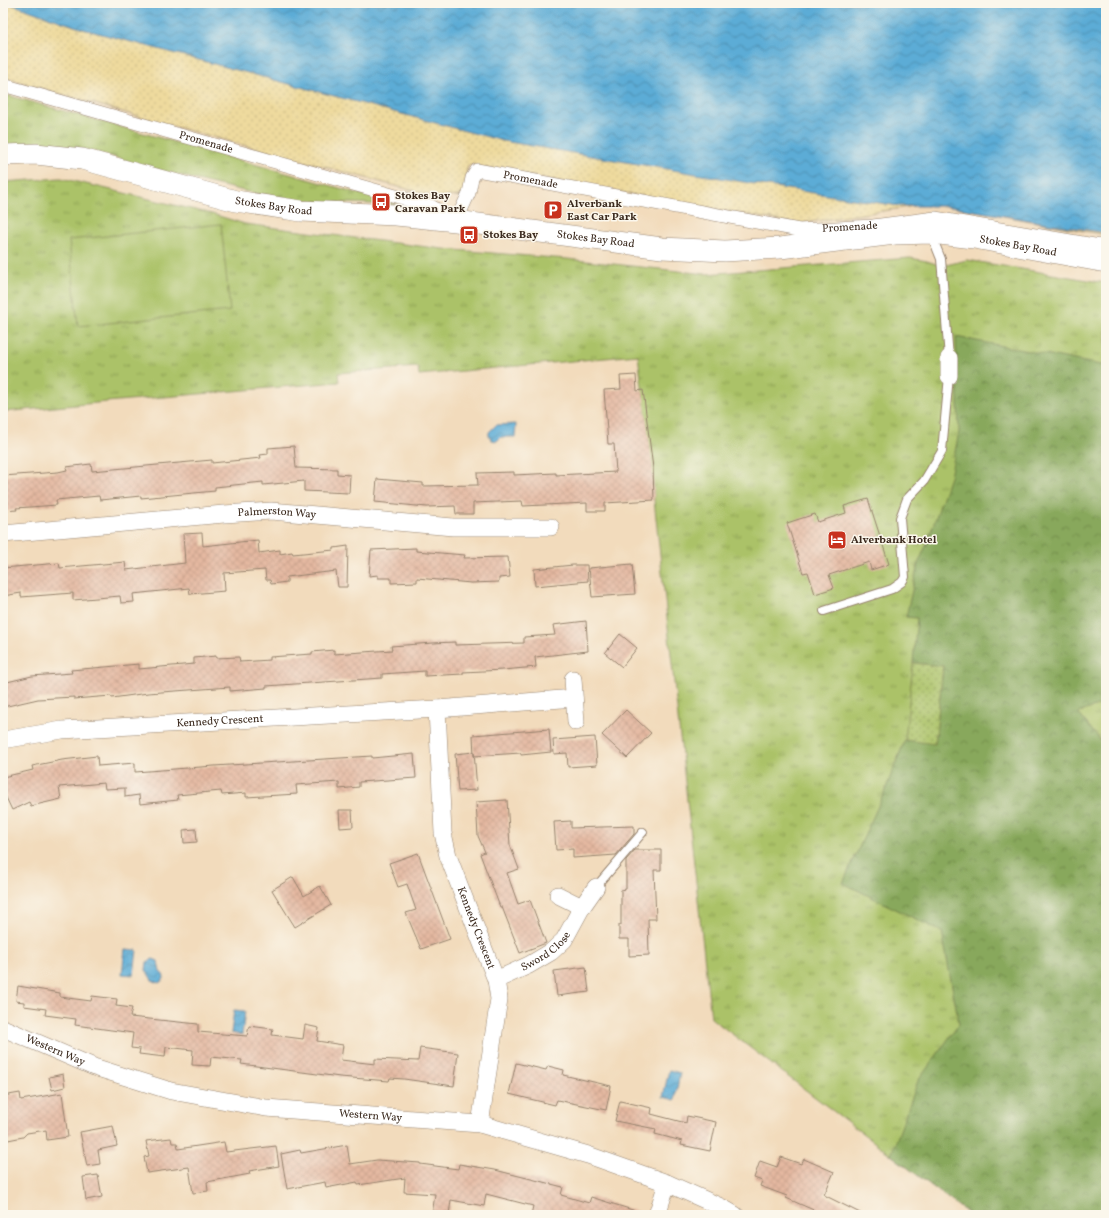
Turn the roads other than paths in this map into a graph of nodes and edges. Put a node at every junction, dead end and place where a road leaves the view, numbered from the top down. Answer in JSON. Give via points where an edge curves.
{"nodes":[{"id":1,"x":3,"y":85,"type":"edge"},
{"id":2,"x":3,"y":155,"type":"edge"},
{"id":3,"x":456,"y":220,"type":"junction"},
{"id":4,"x":931,"y":233,"type":"junction"},
{"id":5,"x":1106,"y":247,"type":"edge"},
{"id":6,"x":1106,"y":262,"type":"edge"},
{"id":7,"x":948,"y":358,"type":"joint"},
{"id":8,"x":949,"y":376,"type":"joint"},
{"id":9,"x":551,"y":527,"type":"dead end"},
{"id":10,"x":3,"y":534,"type":"edge"},
{"id":11,"x":824,"y":610,"type":"dead end"},
{"id":12,"x":573,"y":679,"type":"dead end"},
{"id":13,"x":574,"y":698,"type":"junction"},
{"id":14,"x":437,"y":709,"type":"junction"},
{"id":15,"x":576,"y":722,"type":"dead end"},
{"id":16,"x":3,"y":740,"type":"edge"},
{"id":17,"x":643,"y":832,"type":"dead end"},
{"id":18,"x":596,"y":887,"type":"joint"},
{"id":19,"x":558,"y":895,"type":"dead end"},
{"id":20,"x":582,"y":907,"type":"junction"},
{"id":21,"x":496,"y":980,"type":"junction"},
{"id":22,"x":3,"y":1028,"type":"edge"},
{"id":23,"x":480,"y":1124,"type":"junction"},
{"id":24,"x":667,"y":1183,"type":"junction"},
{"id":25,"x":657,"y":1215,"type":"edge"},
{"id":26,"x":735,"y":1215,"type":"edge"}],
"edges":[{"from":1,"to":3,"type":"street","name":"Promenade","via":[[431,206]]},
{"from":2,"to":3,"type":"street","name":"Stokes Bay Road","via":[[36,154],[82,159],[236,201],[301,212]]},
{"from":3,"to":4,"type":"street","name":"Stokes Bay Road","via":[[662,248],[724,251],[780,248],[895,234]]},
{"from":3,"to":5,"type":"street","name":"Promenade","via":[[477,170],[799,230],[873,226],[935,218]]},
{"from":4,"to":6,"type":"street","name":"Stokes Bay Road","via":[[974,238]]},
{"from":4,"to":7,"type":"lane","via":[[941,259]]},
{"from":7,"to":8,"type":"street"},
{"from":8,"to":11,"type":"lane","via":[[942,451],[924,481],[907,499],[900,518],[905,577],[892,589]]},
{"from":9,"to":10,"type":"street","name":"Palmerston Way","via":[[454,527],[271,511]]},
{"from":12,"to":13,"type":"street"},
{"from":13,"to":14,"type":"street","name":"Kennedy Crescent"},
{"from":13,"to":15,"type":"street"},
{"from":14,"to":16,"type":"street","name":"Kennedy Crescent","via":[[62,730]]},
{"from":14,"to":21,"type":"street","name":"Kennedy Crescent","via":[[442,828],[448,856]]},
{"from":17,"to":18,"type":"lane"},
{"from":18,"to":20,"type":"street","name":"Sword Close"},
{"from":19,"to":20,"type":"street"},
{"from":20,"to":21,"type":"street","name":"Sword Close","via":[[564,940],[551,952]]},
{"from":21,"to":23,"type":"street","name":"Kennedy Crescent","via":[[499,999]]},
{"from":22,"to":23,"type":"street","name":"Western Way","via":[[94,1068],[171,1091],[266,1108]]},
{"from":23,"to":24,"type":"street","name":"Western Way","via":[[588,1155]]},
{"from":24,"to":25,"type":"street"},
{"from":24,"to":26,"type":"street","name":"Western Way"}]}
